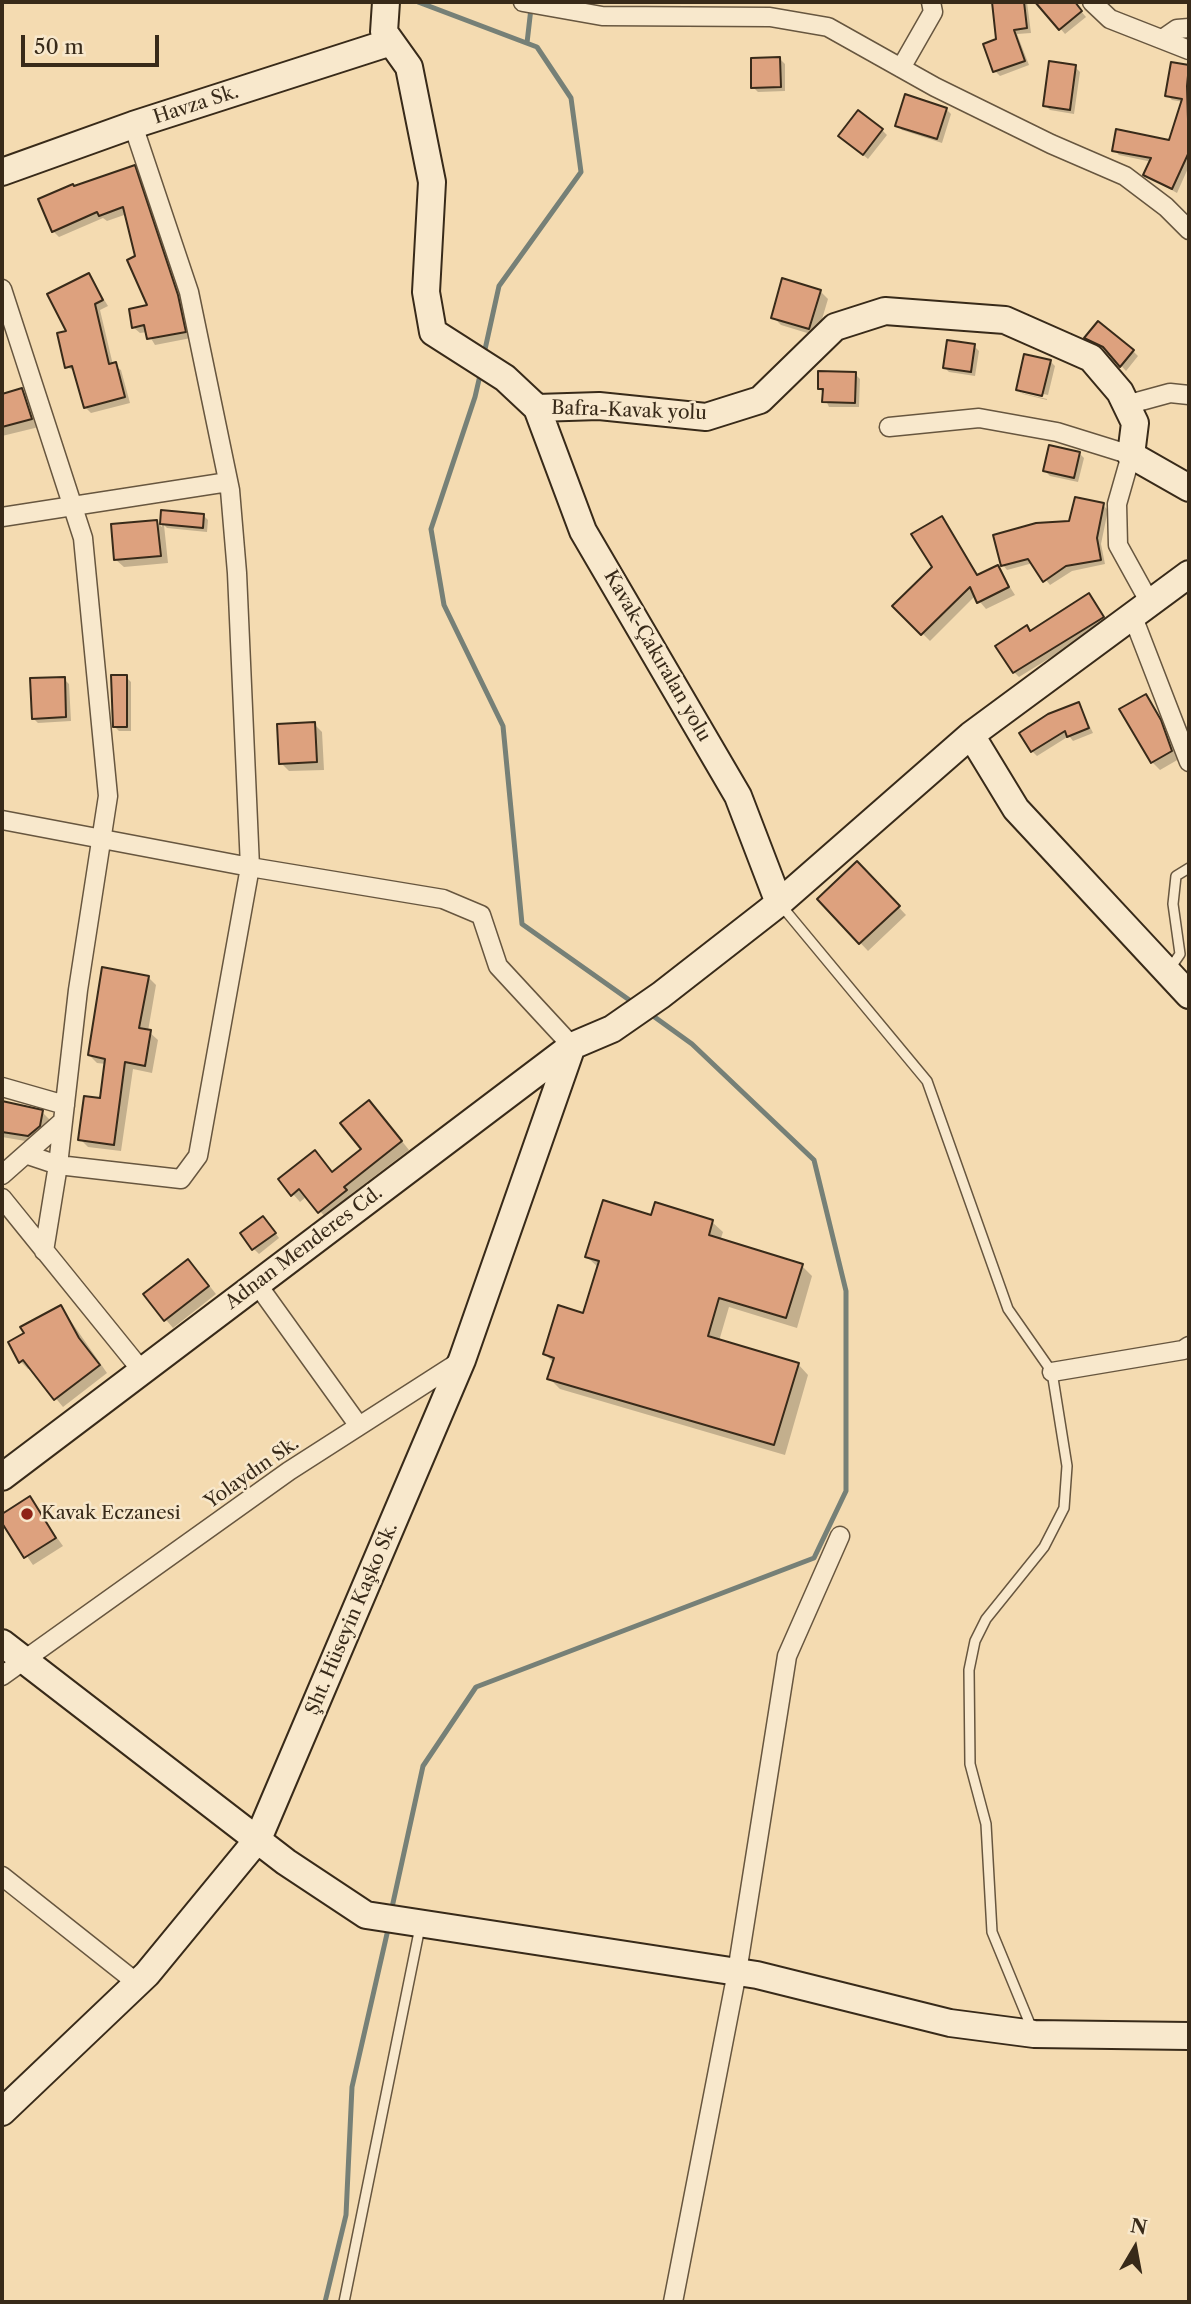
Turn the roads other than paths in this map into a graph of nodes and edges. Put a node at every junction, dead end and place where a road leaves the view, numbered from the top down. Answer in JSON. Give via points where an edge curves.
{"nodes":[{"id":1,"x":386,"y":2,"type":"edge"},
{"id":2,"x":523,"y":2,"type":"edge"},
{"id":3,"x":931,"y":2,"type":"edge"},
{"id":4,"x":1092,"y":2,"type":"edge"},
{"id":5,"x":1189,"y":28,"type":"edge"},
{"id":6,"x":387,"y":37,"type":"junction"},
{"id":7,"x":1164,"y":38,"type":"junction"},
{"id":8,"x":1189,"y":50,"type":"edge"},
{"id":9,"x":901,"y":68,"type":"junction"},
{"id":10,"x":133,"y":125,"type":"junction"},
{"id":11,"x":2,"y":172,"type":"edge"},
{"id":12,"x":1189,"y":230,"type":"edge"},
{"id":13,"x":2,"y":289,"type":"edge"},
{"id":14,"x":1189,"y":395,"type":"edge"},
{"id":15,"x":1126,"y":405,"type":"junction"},
{"id":16,"x":537,"y":408,"type":"junction"},
{"id":17,"x":889,"y":427,"type":"dead end"},
{"id":18,"x":1131,"y":455,"type":"junction"},
{"id":19,"x":228,"y":482,"type":"junction"},
{"id":20,"x":1189,"y":488,"type":"edge"},
{"id":21,"x":72,"y":506,"type":"junction"},
{"id":22,"x":2,"y":517,"type":"edge"},
{"id":23,"x":1189,"y":574,"type":"edge"},
{"id":24,"x":1142,"y":610,"type":"junction"},
{"id":25,"x":971,"y":735,"type":"junction"},
{"id":26,"x":1189,"y":762,"type":"edge"},
{"id":27,"x":2,"y":820,"type":"edge"},
{"id":28,"x":101,"y":839,"type":"junction"},
{"id":29,"x":250,"y":867,"type":"junction"},
{"id":30,"x":1189,"y":868,"type":"edge"},
{"id":31,"x":779,"y":903,"type":"junction"},
{"id":32,"x":1168,"y":972,"type":"junction"},
{"id":33,"x":1189,"y":995,"type":"edge"},
{"id":34,"x":572,"y":1046,"type":"junction"},
{"id":35,"x":2,"y":1087,"type":"edge"},
{"id":36,"x":64,"y":1113,"type":"junction"},
{"id":37,"x":28,"y":1155,"type":"junction"},
{"id":38,"x":58,"y":1165,"type":"junction"},
{"id":39,"x":2,"y":1175,"type":"edge"},
{"id":40,"x":2,"y":1198,"type":"edge"},
{"id":41,"x":44,"y":1251,"type":"junction"},
{"id":42,"x":257,"y":1284,"type":"junction"},
{"id":43,"x":1189,"y":1346,"type":"edge"},
{"id":44,"x":462,"y":1360,"type":"junction"},
{"id":45,"x":142,"y":1371,"type":"junction"},
{"id":46,"x":1052,"y":1372,"type":"junction"},
{"id":47,"x":359,"y":1426,"type":"junction"},
{"id":48,"x":2,"y":1477,"type":"edge"},
{"id":49,"x":840,"y":1536,"type":"dead end"},
{"id":50,"x":2,"y":1643,"type":"edge"},
{"id":51,"x":23,"y":1659,"type":"junction"},
{"id":52,"x":2,"y":1676,"type":"edge"},
{"id":53,"x":258,"y":1839,"type":"junction"},
{"id":54,"x":2,"y":1876,"type":"edge"},
{"id":55,"x":413,"y":1923,"type":"junction"},
{"id":56,"x":737,"y":1972,"type":"junction"},
{"id":57,"x":137,"y":1983,"type":"junction"},
{"id":58,"x":1034,"y":2034,"type":"junction"},
{"id":59,"x":1189,"y":2036,"type":"edge"},
{"id":60,"x":5,"y":2104,"type":"edge"},
{"id":61,"x":344,"y":2302,"type":"edge"},
{"id":62,"x":673,"y":2302,"type":"edge"}],
"edges":[{"from":1,"to":6,"type":"main road"},
{"from":2,"to":9,"type":"street","via":[[602,16],[794,21],[828,27]]},
{"from":3,"to":9,"type":"street","via":[[933,12]]},
{"from":4,"to":7,"type":"street","via":[[1110,19]]},
{"from":5,"to":7,"type":"street","via":[[1177,29]]},
{"from":6,"to":10,"type":"main road","name":"Havza Sk."},
{"from":6,"to":16,"type":"main road","name":"Bafra-Kavak yolu","via":[[409,68],[432,182],[426,292],[433,332],[505,378]]},
{"from":7,"to":8,"type":"street"},
{"from":9,"to":12,"type":"street","via":[[1125,176]]},
{"from":10,"to":11,"type":"main road","name":"Havza Sk."},
{"from":10,"to":19,"type":"street","via":[[189,292]]},
{"from":13,"to":21,"type":"street"},
{"from":14,"to":15,"type":"street","via":[[1170,393]]},
{"from":15,"to":16,"type":"main road","name":"Bafra-Kavak yolu","via":[[1091,358],[1005,320],[885,312],[835,327],[760,400],[706,417],[599,406]]},
{"from":15,"to":18,"type":"main road","name":"Bafra-Kavak yolu","via":[[1135,423]]},
{"from":16,"to":31,"type":"main road","name":"Kavak-Çakıralan yolu","via":[[583,531],[738,796]]},
{"from":17,"to":18,"type":"street","via":[[979,418],[1057,432]]},
{"from":18,"to":20,"type":"main road"},
{"from":18,"to":24,"type":"street","via":[[1117,504],[1118,545]]},
{"from":19,"to":21,"type":"street"},
{"from":19,"to":29,"type":"street","via":[[237,573]]},
{"from":21,"to":22,"type":"street"},
{"from":21,"to":28,"type":"street","via":[[83,538],[108,796]]},
{"from":23,"to":24,"type":"main road","name":"Adnan Menderes Cd."},
{"from":24,"to":25,"type":"main road","name":"Adnan Menderes Cd."},
{"from":24,"to":26,"type":"street"},
{"from":25,"to":31,"type":"main road","name":"Adnan Menderes Cd."},
{"from":25,"to":32,"type":"main road","via":[[1016,809]]},
{"from":27,"to":28,"type":"street"},
{"from":28,"to":29,"type":"street"},
{"from":28,"to":36,"type":"street"},
{"from":29,"to":34,"type":"street","via":[[443,899],[481,915],[498,966]]},
{"from":29,"to":38,"type":"street","via":[[198,1156],[181,1180]]},
{"from":30,"to":32,"type":"lane","via":[[1176,876],[1173,904],[1180,954]]},
{"from":31,"to":34,"type":"main road","name":"Adnan Menderes Cd.","via":[[612,1029]]},
{"from":31,"to":46,"type":"lane","via":[[927,1081],[1008,1309]]},
{"from":32,"to":33,"type":"main road"},
{"from":34,"to":42,"type":"main road","name":"Adnan Menderes Cd."},
{"from":34,"to":44,"type":"main road","name":"Şht. Hüseyin Kaşko Sk."},
{"from":35,"to":36,"type":"street"},
{"from":36,"to":37,"type":"street"},
{"from":36,"to":38,"type":"street"},
{"from":37,"to":38,"type":"street"},
{"from":37,"to":39,"type":"street"},
{"from":38,"to":41,"type":"street"},
{"from":40,"to":41,"type":"street"},
{"from":41,"to":45,"type":"street"},
{"from":42,"to":45,"type":"main road","name":"Adnan Menderes Cd."},
{"from":42,"to":47,"type":"street"},
{"from":43,"to":46,"type":"street"},
{"from":44,"to":47,"type":"street","name":"Yolaydın Sk."},
{"from":44,"to":53,"type":"main road","name":"Şht. Hüseyin Kaşko Sk."},
{"from":45,"to":48,"type":"main road","name":"Adnan Menderes Cd."},
{"from":46,"to":58,"type":"lane","via":[[1067,1466],[1064,1508],[1044,1547],[986,1619],[969,1670],[970,1764],[986,1824],[992,1932]]},
{"from":47,"to":51,"type":"street","name":"Yolaydın Sk."},
{"from":49,"to":56,"type":"street","via":[[787,1656]]},
{"from":50,"to":51,"type":"main road"},
{"from":51,"to":52,"type":"street","name":"Yolaydın Sk."},
{"from":51,"to":53,"type":"main road"},
{"from":53,"to":55,"type":"main road","via":[[366,1915]]},
{"from":53,"to":57,"type":"main road","name":"Şht. Hüseyin Kaşko Sk."},
{"from":54,"to":57,"type":"street"},
{"from":55,"to":56,"type":"main road"},
{"from":55,"to":61,"type":"lane"},
{"from":56,"to":58,"type":"main road","via":[[950,2024]]},
{"from":56,"to":62,"type":"street"},
{"from":57,"to":60,"type":"main road","name":"Şht. Hüseyin Kaşko Sk."},
{"from":58,"to":59,"type":"main road"}]}
